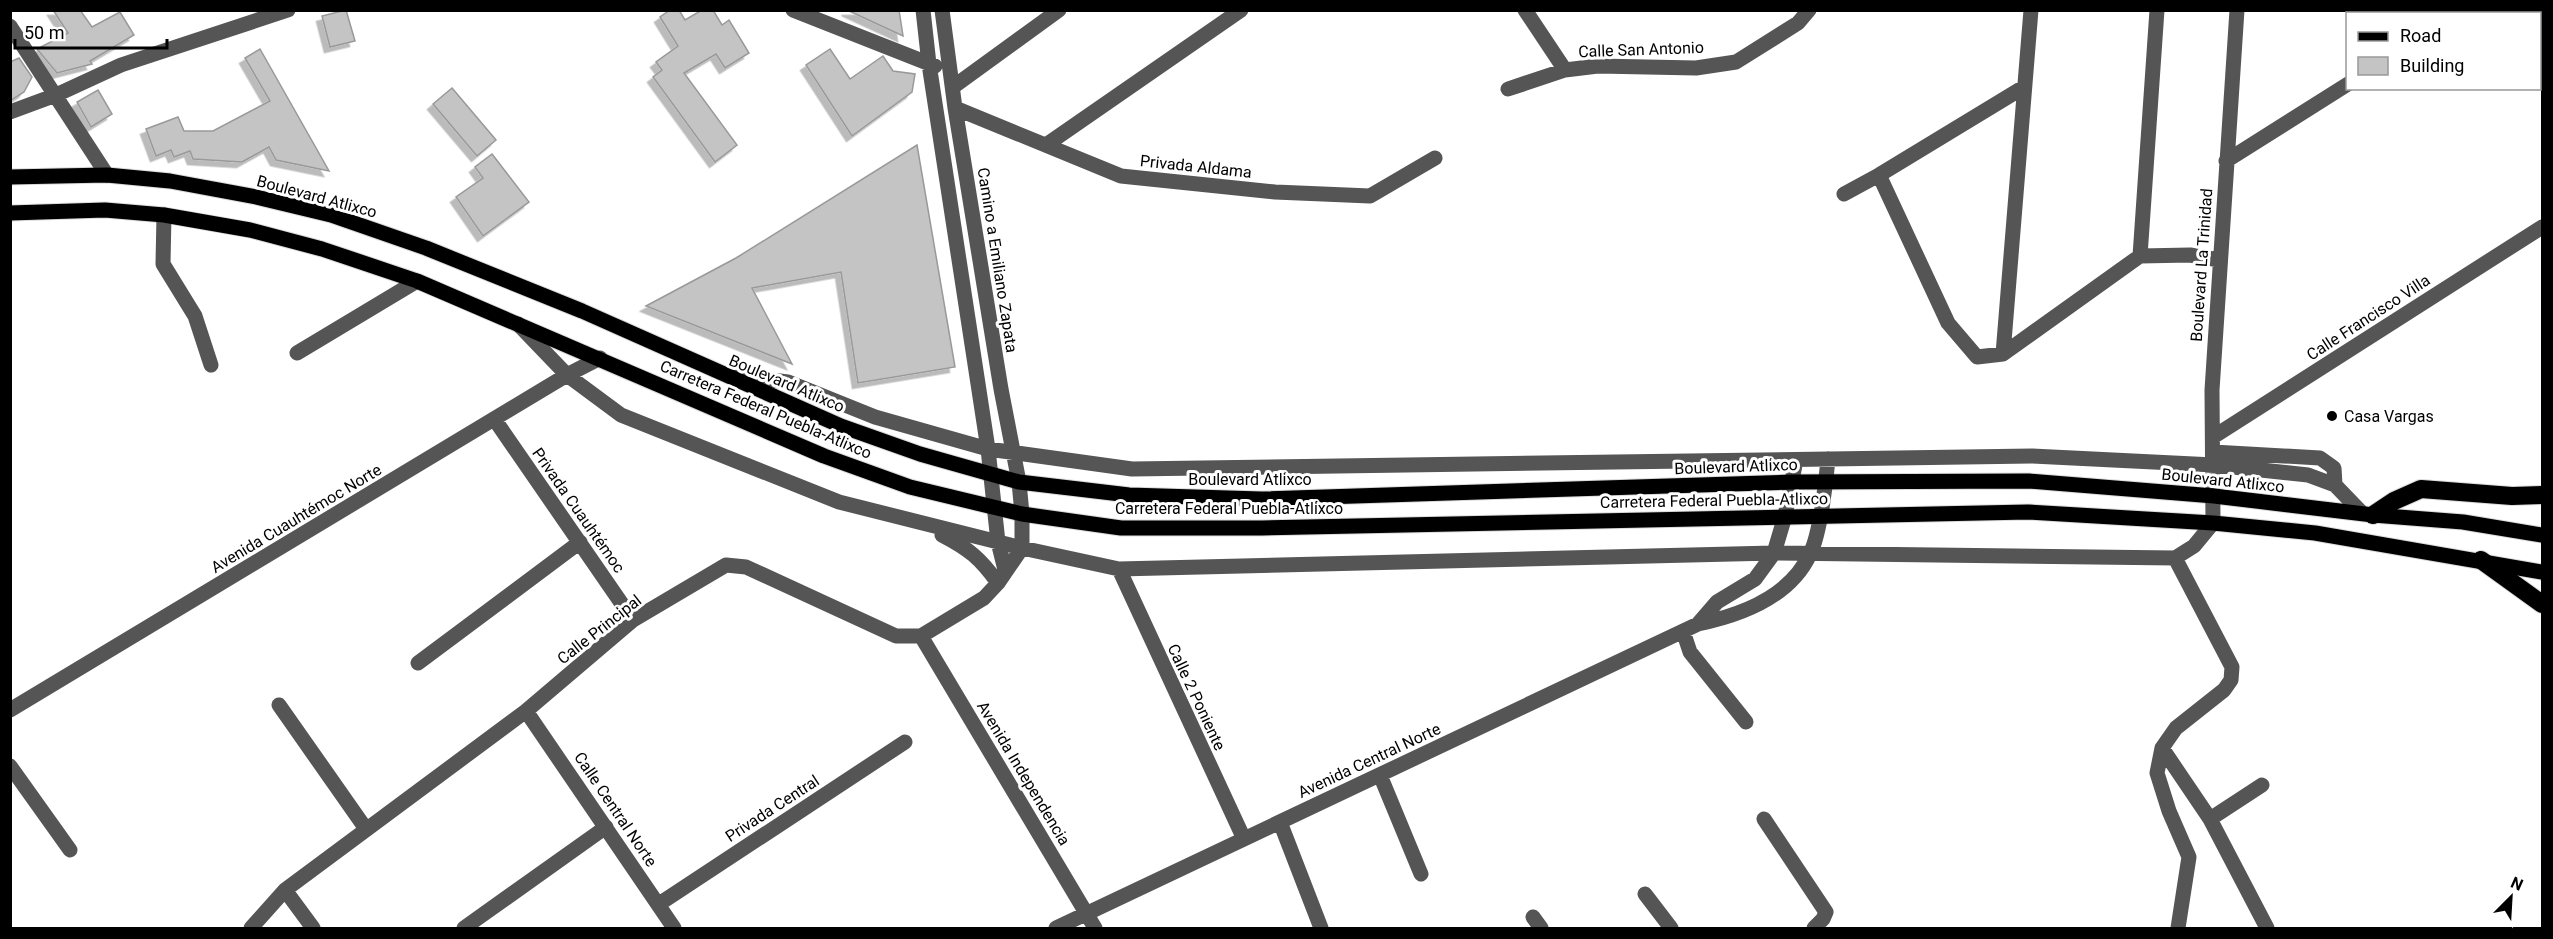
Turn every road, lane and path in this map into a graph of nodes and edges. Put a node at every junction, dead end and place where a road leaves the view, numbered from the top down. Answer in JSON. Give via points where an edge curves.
{"nodes":[{"id":1,"x":288,"y":10,"type":"edge"},
{"id":2,"x":793,"y":10,"type":"edge"},
{"id":3,"x":923,"y":10,"type":"edge"},
{"id":4,"x":942,"y":10,"type":"edge"},
{"id":5,"x":1059,"y":10,"type":"edge"},
{"id":6,"x":1241,"y":10,"type":"edge"},
{"id":7,"x":1525,"y":10,"type":"edge"},
{"id":8,"x":1809,"y":10,"type":"edge"},
{"id":9,"x":2031,"y":10,"type":"edge"},
{"id":10,"x":2157,"y":10,"type":"edge"},
{"id":11,"x":2237,"y":10,"type":"edge"},
{"id":12,"x":10,"y":26,"type":"edge"},
{"id":13,"x":929,"y":64,"type":"junction"},
{"id":14,"x":1565,"y":70,"type":"junction"},
{"id":15,"x":950,"y":71,"type":"junction"},
{"id":16,"x":2346,"y":85,"type":"edge"},
{"id":17,"x":953,"y":87,"type":"junction"},
{"id":18,"x":2024,"y":87,"type":"junction"},
{"id":19,"x":1508,"y":89,"type":"dead end"},
{"id":20,"x":56,"y":95,"type":"junction"},
{"id":21,"x":955,"y":108,"type":"junction"},
{"id":22,"x":10,"y":112,"type":"edge"},
{"id":23,"x":1046,"y":145,"type":"junction"},
{"id":24,"x":1435,"y":158,"type":"dead end"},
{"id":25,"x":2226,"y":161,"type":"junction"},
{"id":26,"x":107,"y":176,"type":"junction"},
{"id":27,"x":1880,"y":176,"type":"junction"},
{"id":28,"x":10,"y":177,"type":"edge"},
{"id":29,"x":1844,"y":194,"type":"dead end"},
{"id":30,"x":10,"y":213,"type":"edge"},
{"id":31,"x":164,"y":215,"type":"junction"},
{"id":32,"x":2542,"y":227,"type":"edge"},
{"id":33,"x":2140,"y":256,"type":"junction"},
{"id":34,"x":2219,"y":260,"type":"junction"},
{"id":35,"x":417,"y":281,"type":"junction"},
{"id":36,"x":518,"y":324,"type":"junction"},
{"id":37,"x":297,"y":353,"type":"dead end"},
{"id":38,"x":2003,"y":354,"type":"junction"},
{"id":39,"x":600,"y":358,"type":"junction"},
{"id":40,"x":211,"y":365,"type":"dead end"},
{"id":41,"x":720,"y":374,"type":"junction"},
{"id":42,"x":567,"y":375,"type":"junction"},
{"id":43,"x":495,"y":420,"type":"junction"},
{"id":44,"x":988,"y":449,"type":"junction"},
{"id":45,"x":2213,"y":451,"type":"junction"},
{"id":46,"x":1015,"y":454,"type":"junction"},
{"id":47,"x":1828,"y":459,"type":"junction"},
{"id":48,"x":1796,"y":460,"type":"junction"},
{"id":49,"x":991,"y":475,"type":"junction"},
{"id":50,"x":1826,"y":481,"type":"junction"},
{"id":51,"x":1020,"y":482,"type":"junction"},
{"id":52,"x":1792,"y":482,"type":"junction"},
{"id":53,"x":2542,"y":495,"type":"edge"},
{"id":54,"x":2214,"y":496,"type":"junction"},
{"id":55,"x":995,"y":508,"type":"junction"},
{"id":56,"x":1022,"y":514,"type":"junction"},
{"id":57,"x":2367,"y":514,"type":"junction"},
{"id":58,"x":1785,"y":516,"type":"junction"},
{"id":59,"x":1819,"y":517,"type":"junction"},
{"id":60,"x":918,"y":522,"type":"junction"},
{"id":61,"x":2213,"y":523,"type":"junction"},
{"id":62,"x":2542,"y":535,"type":"edge"},
{"id":63,"x":580,"y":542,"type":"junction"},
{"id":64,"x":998,"y":542,"type":"junction"},
{"id":65,"x":1022,"y":548,"type":"junction"},
{"id":66,"x":1774,"y":553,"type":"junction"},
{"id":67,"x":1811,"y":553,"type":"junction"},
{"id":68,"x":2175,"y":558,"type":"junction"},
{"id":69,"x":2489,"y":561,"type":"junction"},
{"id":70,"x":1119,"y":569,"type":"junction"},
{"id":71,"x":2542,"y":572,"type":"edge"},
{"id":72,"x":1002,"y":576,"type":"junction"},
{"id":73,"x":2542,"y":590,"type":"edge"},
{"id":74,"x":2542,"y":604,"type":"edge"},
{"id":75,"x":633,"y":620,"type":"junction"},
{"id":76,"x":1698,"y":624,"type":"junction"},
{"id":77,"x":1683,"y":631,"type":"junction"},
{"id":78,"x":921,"y":636,"type":"junction"},
{"id":79,"x":418,"y":663,"type":"dead end"},
{"id":80,"x":279,"y":705,"type":"dead end"},
{"id":81,"x":10,"y":710,"type":"edge"},
{"id":82,"x":526,"y":711,"type":"junction"},
{"id":83,"x":1746,"y":722,"type":"dead end"},
{"id":84,"x":905,"y":742,"type":"dead end"},
{"id":85,"x":2162,"y":748,"type":"junction"},
{"id":86,"x":10,"y":766,"type":"edge"},
{"id":87,"x":1380,"y":776,"type":"junction"},
{"id":88,"x":2262,"y":785,"type":"dead end"},
{"id":89,"x":1764,"y":819,"type":"dead end"},
{"id":90,"x":2210,"y":819,"type":"junction"},
{"id":91,"x":1280,"y":822,"type":"junction"},
{"id":92,"x":606,"y":827,"type":"junction"},
{"id":93,"x":366,"y":829,"type":"junction"},
{"id":94,"x":1244,"y":839,"type":"junction"},
{"id":95,"x":70,"y":850,"type":"dead end"},
{"id":96,"x":1421,"y":874,"type":"dead end"},
{"id":97,"x":285,"y":890,"type":"junction"},
{"id":98,"x":1645,"y":894,"type":"dead end"},
{"id":99,"x":659,"y":904,"type":"junction"},
{"id":100,"x":1087,"y":914,"type":"junction"},
{"id":101,"x":251,"y":928,"type":"edge"},
{"id":102,"x":313,"y":928,"type":"edge"},
{"id":103,"x":464,"y":928,"type":"edge"},
{"id":104,"x":674,"y":928,"type":"edge"},
{"id":105,"x":1056,"y":928,"type":"edge"},
{"id":106,"x":1095,"y":928,"type":"edge"},
{"id":107,"x":1321,"y":928,"type":"edge"},
{"id":108,"x":1671,"y":928,"type":"edge"},
{"id":109,"x":1814,"y":928,"type":"edge"},
{"id":110,"x":2178,"y":928,"type":"edge"},
{"id":111,"x":2267,"y":928,"type":"edge"}],
"edges":[{"from":1,"to":20,"type":"street","via":[[121,65]]},
{"from":2,"to":13,"type":"street"},
{"from":3,"to":13,"type":"street"},
{"from":4,"to":15,"type":"street","name":"Camino a Emiliano Zapata"},
{"from":5,"to":17,"type":"street"},
{"from":6,"to":23,"type":"street"},
{"from":7,"to":14,"type":"street","name":"Calle San Antonio"},
{"from":8,"to":14,"type":"street","name":"Calle San Antonio","via":[[1798,23],[1736,62],[1696,68],[1598,66]]},
{"from":9,"to":18,"type":"street"},
{"from":10,"to":33,"type":"street"},
{"from":11,"to":25,"type":"street","name":"Boulevard La Trinidad"},
{"from":12,"to":20,"type":"street"},
{"from":13,"to":15,"type":"street"},
{"from":13,"to":44,"type":"street"},
{"from":14,"to":19,"type":"street"},
{"from":15,"to":17,"type":"street","name":"Camino a Emiliano Zapata"},
{"from":16,"to":25,"type":"street"},
{"from":17,"to":21,"type":"street","name":"Camino a Emiliano Zapata"},
{"from":18,"to":27,"type":"street"},
{"from":18,"to":38,"type":"street"},
{"from":20,"to":22,"type":"street"},
{"from":20,"to":26,"type":"street"},
{"from":21,"to":23,"type":"street","name":"Privada Aldama"},
{"from":21,"to":46,"type":"street","name":"Camino a Emiliano Zapata"},
{"from":23,"to":24,"type":"street","name":"Privada Aldama","via":[[1121,176],[1275,192],[1370,196]]},
{"from":25,"to":34,"type":"street","name":"Boulevard La Trinidad"},
{"from":26,"to":28,"type":"main road","name":"Boulevard Atlixco"},
{"from":26,"to":41,"type":"main road","name":"Boulevard Atlixco","via":[[170,181],[331,215],[426,248],[582,311]]},
{"from":27,"to":29,"type":"street"},
{"from":27,"to":38,"type":"street","via":[[1948,323],[1977,357]]},
{"from":30,"to":31,"type":"main road","name":"Carretera Federal Puebla-Atlixco","via":[[105,210]]},
{"from":31,"to":35,"type":"main road","name":"Carretera Federal Puebla-Atlixco","via":[[250,230]]},
{"from":31,"to":40,"type":"street","via":[[163,264],[195,316]]},
{"from":32,"to":45,"type":"street","name":"Calle Francisco Villa"},
{"from":33,"to":34,"type":"street","via":[[2190,255]]},
{"from":33,"to":38,"type":"street"},
{"from":34,"to":45,"type":"street","name":"Boulevard La Trinidad"},
{"from":35,"to":36,"type":"main road","name":"Carretera Federal Puebla-Atlixco"},
{"from":35,"to":37,"type":"street"},
{"from":36,"to":39,"type":"main road","name":"Carretera Federal Puebla-Atlixco"},
{"from":36,"to":42,"type":"street"},
{"from":39,"to":42,"type":"street","name":"Avenida Cuauhtémoc Norte"},
{"from":39,"to":55,"type":"main road","name":"Carretera Federal Puebla-Atlixco","via":[[824,456],[910,487]]},
{"from":41,"to":44,"type":"street","via":[[788,382],[875,417]]},
{"from":41,"to":49,"type":"main road","name":"Boulevard Atlixco","via":[[840,426]]},
{"from":42,"to":43,"type":"street","name":"Avenida Cuauhtémoc Norte"},
{"from":42,"to":60,"type":"street","via":[[621,415],[839,502]]},
{"from":43,"to":63,"type":"street","name":"Privada Cuauhtémoc"},
{"from":43,"to":81,"type":"street","name":"Avenida Cuauhtémoc Norte"},
{"from":44,"to":46,"type":"street"},
{"from":44,"to":49,"type":"street"},
{"from":45,"to":47,"type":"street"},
{"from":45,"to":54,"type":"street","name":"Boulevard La Trinidad"},
{"from":45,"to":57,"type":"street","via":[[2335,485]]},
{"from":46,"to":48,"type":"street","via":[[1132,469]]},
{"from":46,"to":51,"type":"street","name":"Camino a Emiliano Zapata"},
{"from":47,"to":48,"type":"street"},
{"from":47,"to":50,"type":"street","name":"Avenida Central Norte"},
{"from":48,"to":52,"type":"street","name":"Avenida Central Norte"},
{"from":49,"to":51,"type":"main road","name":"Boulevard Atlixco"},
{"from":49,"to":55,"type":"street"},
{"from":50,"to":52,"type":"main road","name":"Boulevard Atlixco"},
{"from":50,"to":54,"type":"main road","name":"Boulevard Atlixco","via":[[2029,482]]},
{"from":50,"to":59,"type":"street","name":"Avenida Central Norte"},
{"from":51,"to":52,"type":"main road","name":"Boulevard Atlixco","via":[[1129,495],[1261,499]]},
{"from":51,"to":56,"type":"street","name":"Camino a Emiliano Zapata"},
{"from":52,"to":58,"type":"street","name":"Avenida Central Norte"},
{"from":53,"to":57,"type":"highway","via":[[2421,489]]},
{"from":54,"to":57,"type":"main road","name":"Boulevard Atlixco"},
{"from":54,"to":61,"type":"street","name":"Boulevard La Trinidad"},
{"from":55,"to":56,"type":"main road","name":"Carretera Federal Puebla-Atlixco"},
{"from":55,"to":64,"type":"street"},
{"from":56,"to":58,"type":"main road","name":"Carretera Federal Puebla-Atlixco","via":[[1121,528]]},
{"from":56,"to":65,"type":"street"},
{"from":57,"to":62,"type":"main road","name":"Boulevard Atlixco","via":[[2463,522]]},
{"from":58,"to":59,"type":"main road","name":"Carretera Federal Puebla-Atlixco"},
{"from":58,"to":66,"type":"street","name":"Avenida Central Norte"},
{"from":59,"to":61,"type":"main road","name":"Carretera Federal Puebla-Atlixco","via":[[2028,512]]},
{"from":59,"to":67,"type":"street","name":"Avenida Central Norte"},
{"from":60,"to":64,"type":"street"},
{"from":60,"to":72,"type":"street","via":[[967,548]]},
{"from":61,"to":68,"type":"street","via":[[2194,546]]},
{"from":61,"to":69,"type":"main road","via":[[2315,533]]},
{"from":63,"to":75,"type":"street","name":"Privada Cuauhtémoc"},
{"from":63,"to":79,"type":"street"},
{"from":64,"to":65,"type":"street"},
{"from":64,"to":72,"type":"street"},
{"from":65,"to":70,"type":"street"},
{"from":65,"to":72,"type":"street"},
{"from":66,"to":67,"type":"street"},
{"from":66,"to":70,"type":"street"},
{"from":66,"to":76,"type":"street","name":"Avenida Central Norte","via":[[1755,579],[1717,602]]},
{"from":67,"to":68,"type":"street"},
{"from":67,"to":76,"type":"street","name":"Avenida Central Norte","via":[[1795,577],[1770,599],[1731,617]]},
{"from":68,"to":85,"type":"street","via":[[2232,667],[2231,680],[2224,690],[2176,728]]},
{"from":69,"to":71,"type":"main road"},
{"from":69,"to":73,"type":"highway"},
{"from":69,"to":74,"type":"highway"},
{"from":70,"to":94,"type":"street","name":"Calle 2 Poniente"},
{"from":72,"to":78,"type":"street","via":[[984,598]]},
{"from":75,"to":78,"type":"street","name":"Calle Principal","via":[[726,565],[746,567],[896,636]]},
{"from":75,"to":82,"type":"street","name":"Calle Principal"},
{"from":76,"to":77,"type":"street","name":"Avenida Central Norte"},
{"from":77,"to":83,"type":"street","via":[[1690,652]]},
{"from":77,"to":87,"type":"street","name":"Avenida Central Norte"},
{"from":78,"to":100,"type":"street","name":"Avenida Independencia"},
{"from":80,"to":93,"type":"street"},
{"from":82,"to":92,"type":"street","name":"Calle Central Norte"},
{"from":82,"to":93,"type":"street","name":"Calle Principal"},
{"from":84,"to":99,"type":"street","name":"Privada Central"},
{"from":85,"to":90,"type":"street"},
{"from":85,"to":110,"type":"street","via":[[2157,772],[2189,857]]},
{"from":86,"to":95,"type":"street"},
{"from":87,"to":91,"type":"street","name":"Avenida Central Norte"},
{"from":87,"to":96,"type":"street"},
{"from":88,"to":90,"type":"street"},
{"from":89,"to":109,"type":"street","via":[[1826,912]]},
{"from":90,"to":111,"type":"street"},
{"from":91,"to":94,"type":"street","name":"Avenida Central Norte"},
{"from":91,"to":107,"type":"street"},
{"from":92,"to":99,"type":"street","name":"Calle Central Norte"},
{"from":92,"to":103,"type":"street"},
{"from":93,"to":97,"type":"street","name":"Calle Principal"},
{"from":94,"to":100,"type":"street","name":"Avenida Central Norte"},
{"from":97,"to":101,"type":"street","name":"Calle Principal"},
{"from":97,"to":102,"type":"street"},
{"from":98,"to":108,"type":"street"},
{"from":99,"to":104,"type":"street","name":"Calle Central Norte"},
{"from":100,"to":105,"type":"street","name":"Avenida Central Norte"},
{"from":100,"to":106,"type":"street","name":"Avenida Independencia"}]}
